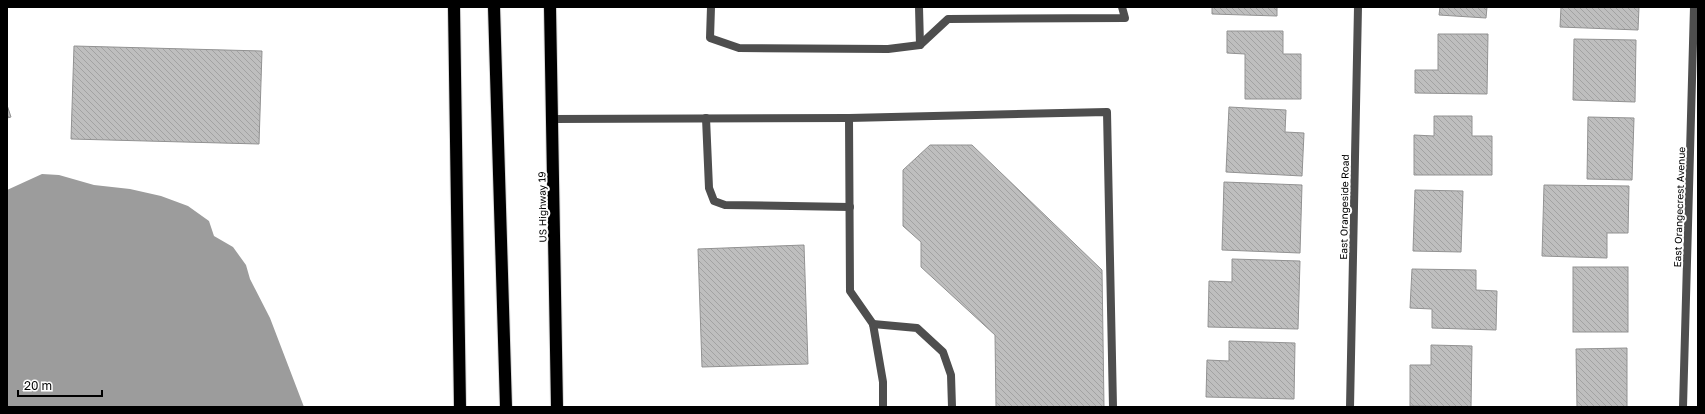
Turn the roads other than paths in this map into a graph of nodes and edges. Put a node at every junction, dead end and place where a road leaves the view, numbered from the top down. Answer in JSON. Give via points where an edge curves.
{"nodes":[{"id":1,"x":454,"y":7,"type":"edge"},
{"id":2,"x":494,"y":7,"type":"edge"},
{"id":3,"x":550,"y":7,"type":"edge"},
{"id":4,"x":711,"y":7,"type":"edge"},
{"id":5,"x":919,"y":7,"type":"edge"},
{"id":6,"x":1122,"y":7,"type":"edge"},
{"id":7,"x":1358,"y":7,"type":"edge"},
{"id":8,"x":1694,"y":7,"type":"edge"},
{"id":9,"x":920,"y":45,"type":"junction"},
{"id":10,"x":706,"y":118,"type":"junction"},
{"id":11,"x":849,"y":118,"type":"junction"},
{"id":12,"x":552,"y":119,"type":"junction"},
{"id":13,"x":850,"y":207,"type":"junction"},
{"id":14,"x":873,"y":324,"type":"junction"},
{"id":15,"x":460,"y":407,"type":"edge"},
{"id":16,"x":506,"y":407,"type":"edge"},
{"id":17,"x":557,"y":407,"type":"edge"},
{"id":18,"x":883,"y":407,"type":"edge"},
{"id":19,"x":952,"y":407,"type":"edge"},
{"id":20,"x":1113,"y":407,"type":"edge"},
{"id":21,"x":1350,"y":407,"type":"edge"},
{"id":22,"x":1683,"y":407,"type":"edge"}],
"edges":[{"from":1,"to":15,"type":"highway"},
{"from":2,"to":16,"type":"highway"},
{"from":3,"to":12,"type":"highway","name":"US Highway 19"},
{"from":4,"to":9,"type":"street","via":[[710,38],[739,48],[888,49]]},
{"from":5,"to":9,"type":"street"},
{"from":6,"to":9,"type":"street","via":[[1124,18],[948,19]]},
{"from":7,"to":21,"type":"street","name":"East Orangeside Road"},
{"from":8,"to":22,"type":"street","name":"East Orangecrest Avenue"},
{"from":10,"to":11,"type":"street"},
{"from":10,"to":12,"type":"street"},
{"from":10,"to":13,"type":"street","via":[[709,188],[714,201],[725,205]]},
{"from":11,"to":13,"type":"street"},
{"from":11,"to":20,"type":"street","via":[[1107,112]]},
{"from":12,"to":17,"type":"highway","name":"US Highway 19"},
{"from":13,"to":14,"type":"street","via":[[850,292]]},
{"from":14,"to":18,"type":"street","via":[[883,382]]},
{"from":14,"to":19,"type":"street","via":[[917,328],[943,352],[951,375]]}]}
